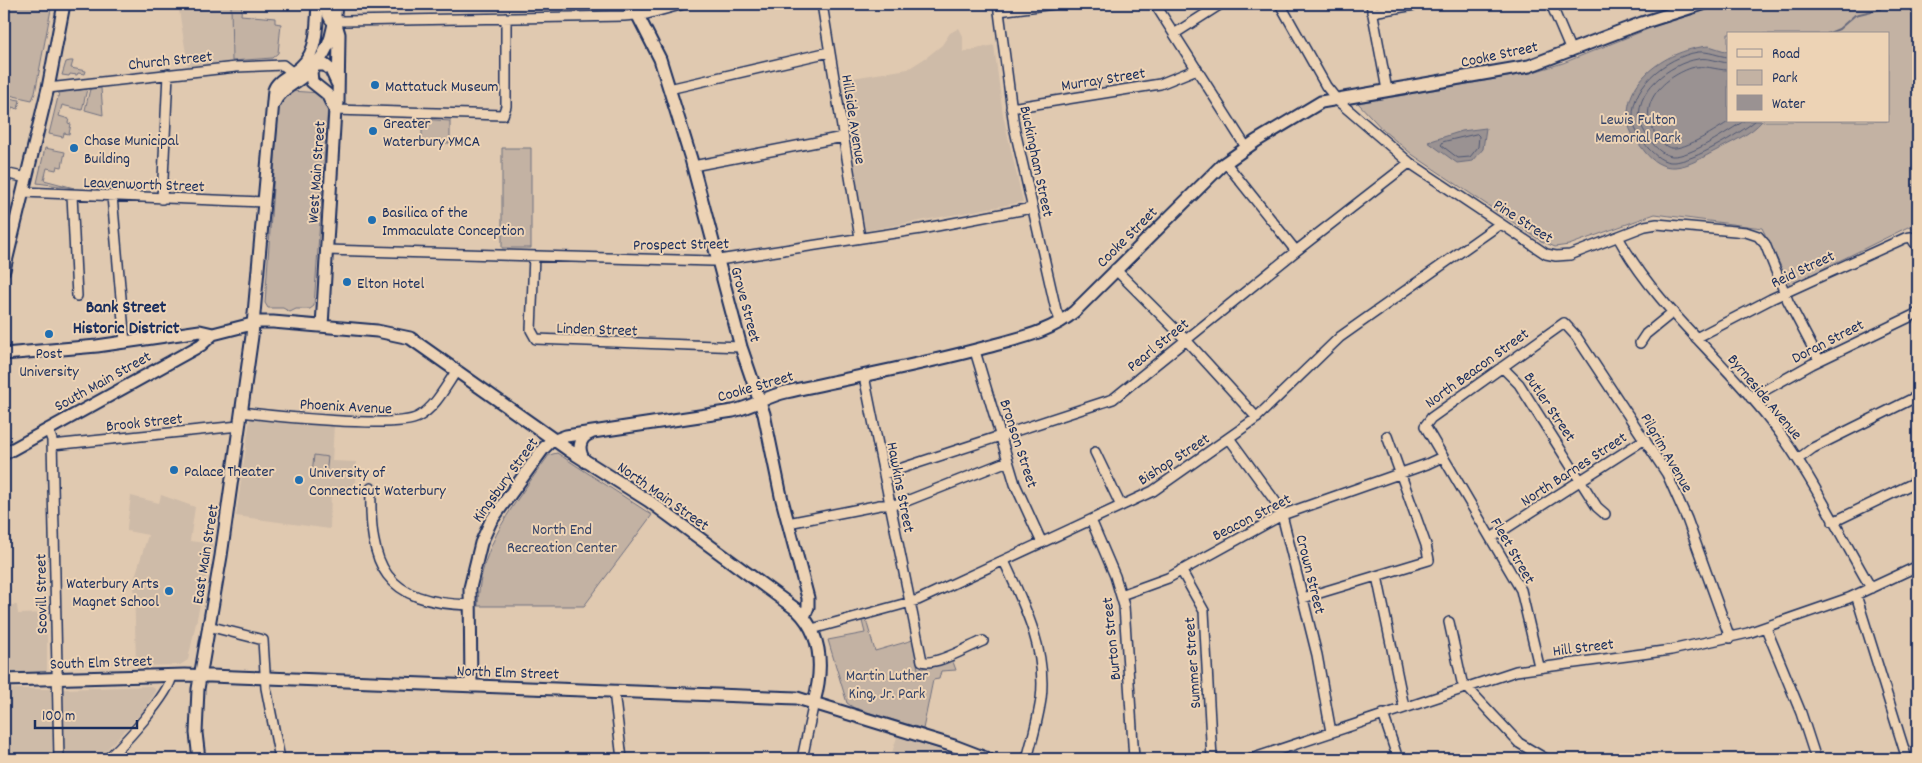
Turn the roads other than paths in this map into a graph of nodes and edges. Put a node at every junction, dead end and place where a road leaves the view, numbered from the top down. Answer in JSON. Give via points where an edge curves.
{"nodes":[{"id":1,"x":64,"y":4,"type":"edge"},
{"id":2,"x":318,"y":4,"type":"edge"},
{"id":3,"x":326,"y":4,"type":"edge"},
{"id":4,"x":336,"y":4,"type":"edge"},
{"id":5,"x":632,"y":4,"type":"edge"},
{"id":6,"x":684,"y":4,"type":"edge"},
{"id":7,"x":822,"y":4,"type":"edge"},
{"id":8,"x":1054,"y":4,"type":"edge"},
{"id":9,"x":1155,"y":4,"type":"edge"},
{"id":10,"x":1221,"y":4,"type":"edge"},
{"id":11,"x":1280,"y":4,"type":"edge"},
{"id":12,"x":1421,"y":4,"type":"edge"},
{"id":13,"x":1551,"y":4,"type":"edge"},
{"id":14,"x":1702,"y":4,"type":"edge"},
{"id":15,"x":999,"y":7,"type":"edge"},
{"id":16,"x":1371,"y":8,"type":"edge"},
{"id":17,"x":638,"y":15,"type":"junction"},
{"id":18,"x":506,"y":18,"type":"junction"},
{"id":19,"x":336,"y":20,"type":"junction"},
{"id":20,"x":1174,"y":34,"type":"junction"},
{"id":21,"x":1571,"y":51,"type":"junction"},
{"id":22,"x":829,"y":52,"type":"junction"},
{"id":23,"x":311,"y":63,"type":"junction"},
{"id":24,"x":1197,"y":69,"type":"junction"},
{"id":25,"x":294,"y":73,"type":"junction"},
{"id":26,"x":168,"y":74,"type":"junction"},
{"id":27,"x":48,"y":88,"type":"junction"},
{"id":28,"x":286,"y":88,"type":"junction"},
{"id":29,"x":320,"y":88,"type":"junction"},
{"id":30,"x":669,"y":89,"type":"junction"},
{"id":31,"x":1387,"y":90,"type":"junction"},
{"id":32,"x":338,"y":92,"type":"junction"},
{"id":33,"x":1336,"y":99,"type":"junction"},
{"id":34,"x":273,"y":106,"type":"junction"},
{"id":35,"x":1011,"y":108,"type":"junction"},
{"id":36,"x":335,"y":110,"type":"junction"},
{"id":37,"x":843,"y":136,"type":"junction"},
{"id":38,"x":1246,"y":147,"type":"junction"},
{"id":39,"x":1225,"y":162,"type":"junction"},
{"id":40,"x":1409,"y":163,"type":"junction"},
{"id":41,"x":693,"y":166,"type":"junction"},
{"id":42,"x":4,"y":173,"type":"edge"},
{"id":43,"x":27,"y":178,"type":"junction"},
{"id":44,"x":23,"y":192,"type":"junction"},
{"id":45,"x":72,"y":195,"type":"junction"},
{"id":46,"x":112,"y":196,"type":"junction"},
{"id":47,"x":162,"y":199,"type":"junction"},
{"id":48,"x":264,"y":202,"type":"junction"},
{"id":49,"x":1032,"y":208,"type":"junction"},
{"id":50,"x":1500,"y":224,"type":"junction"},
{"id":51,"x":1618,"y":237,"type":"junction"},
{"id":52,"x":860,"y":238,"type":"junction"},
{"id":53,"x":1918,"y":248,"type":"edge"},
{"id":54,"x":326,"y":250,"type":"junction"},
{"id":55,"x":1296,"y":251,"type":"junction"},
{"id":56,"x":534,"y":256,"type":"junction"},
{"id":57,"x":718,"y":260,"type":"junction"},
{"id":58,"x":4,"y":270,"type":"edge"},
{"id":59,"x":1115,"y":270,"type":"junction"},
{"id":60,"x":1785,"y":293,"type":"junction"},
{"id":61,"x":77,"y":296,"type":"dead end"},
{"id":62,"x":1673,"y":312,"type":"junction"},
{"id":63,"x":1918,"y":313,"type":"edge"},
{"id":64,"x":1061,"y":322,"type":"junction"},
{"id":65,"x":1565,"y":323,"type":"joint"},
{"id":66,"x":254,"y":324,"type":"junction"},
{"id":67,"x":322,"y":326,"type":"junction"},
{"id":68,"x":213,"y":334,"type":"junction"},
{"id":69,"x":165,"y":337,"type":"junction"},
{"id":70,"x":1696,"y":338,"type":"junction"},
{"id":71,"x":1186,"y":340,"type":"junction"},
{"id":72,"x":125,"y":343,"type":"junction"},
{"id":73,"x":1640,"y":343,"type":"dead end"},
{"id":74,"x":741,"y":347,"type":"junction"},
{"id":75,"x":975,"y":351,"type":"junction"},
{"id":76,"x":4,"y":354,"type":"edge"},
{"id":77,"x":174,"y":359,"type":"junction"},
{"id":78,"x":1820,"y":360,"type":"junction"},
{"id":79,"x":1502,"y":367,"type":"junction"},
{"id":80,"x":457,"y":370,"type":"junction"},
{"id":81,"x":864,"y":376,"type":"junction"},
{"id":82,"x":1918,"y":396,"type":"edge"},
{"id":83,"x":1751,"y":398,"type":"junction"},
{"id":84,"x":759,"y":402,"type":"junction"},
{"id":85,"x":241,"y":412,"type":"junction"},
{"id":86,"x":1257,"y":418,"type":"junction"},
{"id":87,"x":239,"y":426,"type":"junction"},
{"id":88,"x":48,"y":429,"type":"junction"},
{"id":89,"x":592,"y":432,"type":"junction"},
{"id":90,"x":1000,"y":436,"type":"junction"},
{"id":91,"x":1387,"y":436,"type":"dead end"},
{"id":92,"x":1230,"y":438,"type":"junction"},
{"id":93,"x":1645,"y":439,"type":"junction"},
{"id":94,"x":554,"y":440,"type":"junction"},
{"id":95,"x":52,"y":445,"type":"junction"},
{"id":96,"x":1096,"y":452,"type":"dead end"},
{"id":97,"x":4,"y":454,"type":"edge"},
{"id":98,"x":1442,"y":456,"type":"junction"},
{"id":99,"x":1798,"y":459,"type":"junction"},
{"id":100,"x":1008,"y":461,"type":"junction"},
{"id":101,"x":586,"y":462,"type":"junction"},
{"id":102,"x":1399,"y":473,"type":"junction"},
{"id":103,"x":884,"y":474,"type":"junction"},
{"id":104,"x":1581,"y":481,"type":"junction"},
{"id":105,"x":1918,"y":481,"type":"edge"},
{"id":106,"x":372,"y":488,"type":"dead end"},
{"id":107,"x":890,"y":504,"type":"junction"},
{"id":108,"x":1121,"y":506,"type":"junction"},
{"id":109,"x":1282,"y":514,"type":"junction"},
{"id":110,"x":1605,"y":514,"type":"dead end"},
{"id":111,"x":1091,"y":520,"type":"junction"},
{"id":112,"x":1832,"y":522,"type":"junction"},
{"id":113,"x":788,"y":523,"type":"junction"},
{"id":114,"x":1491,"y":538,"type":"junction"},
{"id":115,"x":1042,"y":543,"type":"junction"},
{"id":116,"x":1004,"y":561,"type":"junction"},
{"id":117,"x":1918,"y":566,"type":"edge"},
{"id":118,"x":1181,"y":570,"type":"junction"},
{"id":119,"x":1377,"y":576,"type":"junction"},
{"id":120,"x":1871,"y":588,"type":"junction"},
{"id":121,"x":1856,"y":595,"type":"junction"},
{"id":122,"x":1121,"y":596,"type":"junction"},
{"id":123,"x":1303,"y":598,"type":"junction"},
{"id":124,"x":911,"y":603,"type":"junction"},
{"id":125,"x":470,"y":605,"type":"junction"},
{"id":126,"x":804,"y":618,"type":"junction"},
{"id":127,"x":1449,"y":622,"type":"dead end"},
{"id":128,"x":208,"y":626,"type":"junction"},
{"id":129,"x":1766,"y":628,"type":"junction"},
{"id":130,"x":812,"y":629,"type":"junction"},
{"id":131,"x":1730,"y":638,"type":"junction"},
{"id":132,"x":983,"y":641,"type":"dead end"},
{"id":133,"x":1539,"y":666,"type":"junction"},
{"id":134,"x":172,"y":675,"type":"junction"},
{"id":135,"x":200,"y":676,"type":"junction"},
{"id":136,"x":57,"y":679,"type":"junction"},
{"id":137,"x":266,"y":679,"type":"junction"},
{"id":138,"x":4,"y":680,"type":"edge"},
{"id":139,"x":471,"y":686,"type":"junction"},
{"id":140,"x":1465,"y":686,"type":"junction"},
{"id":141,"x":614,"y":691,"type":"junction"},
{"id":142,"x":814,"y":702,"type":"junction"},
{"id":143,"x":1404,"y":707,"type":"junction"},
{"id":144,"x":1383,"y":714,"type":"junction"},
{"id":145,"x":1331,"y":732,"type":"junction"},
{"id":146,"x":59,"y":759,"type":"edge"},
{"id":147,"x":107,"y":759,"type":"edge"},
{"id":148,"x":199,"y":759,"type":"edge"},
{"id":149,"x":280,"y":759,"type":"edge"},
{"id":150,"x":622,"y":759,"type":"edge"},
{"id":151,"x":802,"y":759,"type":"edge"},
{"id":152,"x":988,"y":759,"type":"edge"},
{"id":153,"x":1027,"y":759,"type":"edge"},
{"id":154,"x":1134,"y":759,"type":"edge"},
{"id":155,"x":1212,"y":759,"type":"edge"},
{"id":156,"x":1251,"y":759,"type":"edge"},
{"id":157,"x":1398,"y":759,"type":"edge"},
{"id":158,"x":1546,"y":759,"type":"edge"},
{"id":159,"x":1816,"y":759,"type":"edge"},
{"id":160,"x":1907,"y":759,"type":"edge"}],
"edges":[{"from":1,"to":27,"type":"main road"},
{"from":2,"to":23,"type":"main road"},
{"from":3,"to":19,"type":"street","via":[[329,17]]},
{"from":4,"to":19,"type":"main road","name":"West Main Street"},
{"from":5,"to":17,"type":"main road","name":"Grove Street"},
{"from":6,"to":17,"type":"street"},
{"from":7,"to":22,"type":"street","name":"Hillside Avenue"},
{"from":8,"to":15,"type":"street"},
{"from":9,"to":20,"type":"street"},
{"from":10,"to":20,"type":"street"},
{"from":11,"to":33,"type":"street","name":"Pine Street"},
{"from":12,"to":16,"type":"street"},
{"from":13,"to":21,"type":"street"},
{"from":14,"to":21,"type":"main road","name":"Cooke Street"},
{"from":15,"to":35,"type":"street","name":"Buckingham Street"},
{"from":16,"to":31,"type":"street"},
{"from":17,"to":18,"type":"street"},
{"from":17,"to":30,"type":"main road","name":"Grove Street","via":[[658,54]]},
{"from":18,"to":19,"type":"street"},
{"from":18,"to":36,"type":"street","via":[[505,114]]},
{"from":19,"to":23,"type":"main road","name":"West Main Street","via":[[328,48]]},
{"from":19,"to":32,"type":"main road","name":"West Main Street","via":[[339,34]]},
{"from":20,"to":24,"type":"street"},
{"from":21,"to":31,"type":"main road","name":"Cooke Street","via":[[1521,68]]},
{"from":22,"to":30,"type":"street"},
{"from":22,"to":37,"type":"street","name":"Hillside Avenue"},
{"from":23,"to":25,"type":"main road","name":"West Main Street"},
{"from":23,"to":28,"type":"main road","name":"West Main Street"},
{"from":23,"to":29,"type":"main road","via":[[310,78]]},
{"from":23,"to":32,"type":"main road","via":[[329,68],[336,79]]},
{"from":24,"to":35,"type":"street","name":"Murray Street","via":[[1160,84]]},
{"from":24,"to":38,"type":"street"},
{"from":25,"to":26,"type":"street","name":"Church Street","via":[[286,65],[279,64]]},
{"from":25,"to":34,"type":"main road","name":"West Main Street","via":[[275,86]]},
{"from":26,"to":27,"type":"street","name":"Church Street"},
{"from":26,"to":47,"type":"street"},
{"from":27,"to":43,"type":"main road"},
{"from":28,"to":29,"type":"main road"},
{"from":28,"to":34,"type":"main road","name":"West Main Street","via":[[277,96]]},
{"from":29,"to":36,"type":"main road","via":[[329,96]]},
{"from":30,"to":41,"type":"main road","name":"Grove Street"},
{"from":31,"to":33,"type":"main road","name":"Cooke Street"},
{"from":32,"to":36,"type":"main road","name":"West Main Street"},
{"from":33,"to":38,"type":"main road","name":"Cooke Street","via":[[1316,104]]},
{"from":33,"to":40,"type":"street","name":"Pine Street"},
{"from":34,"to":48,"type":"main road","name":"West Main Street"},
{"from":35,"to":49,"type":"street","name":"Buckingham Street"},
{"from":36,"to":54,"type":"main road","name":"West Main Street"},
{"from":37,"to":41,"type":"street"},
{"from":37,"to":52,"type":"street","name":"Hillside Avenue"},
{"from":38,"to":39,"type":"main road","name":"Cooke Street"},
{"from":39,"to":55,"type":"street"},
{"from":39,"to":59,"type":"main road","name":"Cooke Street"},
{"from":40,"to":50,"type":"street","name":"Pine Street"},
{"from":40,"to":55,"type":"street","name":"Pearl Street"},
{"from":41,"to":57,"type":"main road","name":"Grove Street"},
{"from":42,"to":43,"type":"street"},
{"from":43,"to":44,"type":"main road"},
{"from":44,"to":45,"type":"street","name":"Leavenworth Street"},
{"from":44,"to":58,"type":"main road"},
{"from":45,"to":46,"type":"street","name":"Leavenworth Street"},
{"from":45,"to":61,"type":"street"},
{"from":46,"to":47,"type":"street","name":"Leavenworth Street"},
{"from":46,"to":72,"type":"street"},
{"from":47,"to":48,"type":"street","name":"Leavenworth Street"},
{"from":48,"to":66,"type":"main road","name":"West Main Street"},
{"from":49,"to":52,"type":"street","name":"Prospect Street"},
{"from":49,"to":64,"type":"street","name":"Buckingham Street"},
{"from":50,"to":51,"type":"street","name":"Pine Street","via":[[1553,256],[1570,255]]},
{"from":50,"to":86,"type":"street","name":"Bishop Street","via":[[1340,337]]},
{"from":51,"to":60,"type":"street","name":"Pine Street","via":[[1645,226],[1662,224],[1754,234],[1764,244]]},
{"from":51,"to":62,"type":"street","name":"Byrneside Avenue","via":[[1639,273]]},
{"from":52,"to":57,"type":"street","name":"Prospect Street"},
{"from":53,"to":60,"type":"street","name":"Reid Street","via":[[1908,236]]},
{"from":54,"to":56,"type":"street","name":"Prospect Street"},
{"from":54,"to":67,"type":"main road","name":"West Main Street"},
{"from":55,"to":71,"type":"street","name":"Pearl Street"},
{"from":56,"to":57,"type":"street","name":"Prospect Street"},
{"from":56,"to":74,"type":"street","name":"Linden Street","via":[[531,330],[536,339]]},
{"from":57,"to":74,"type":"main road","name":"Grove Street"},
{"from":59,"to":64,"type":"main road","name":"Cooke Street"},
{"from":59,"to":71,"type":"street"},
{"from":60,"to":70,"type":"street","name":"Reid Street"},
{"from":60,"to":78,"type":"street","name":"Pine Street"},
{"from":62,"to":70,"type":"street","name":"Byrneside Avenue"},
{"from":62,"to":73,"type":"street","via":[[1650,330]]},
{"from":63,"to":78,"type":"street","name":"Doran Street"},
{"from":64,"to":75,"type":"main road","name":"Cooke Street"},
{"from":65,"to":79,"type":"street","name":"North Beacon Street"},
{"from":65,"to":93,"type":"street","name":"Pilgrim Avenue"},
{"from":66,"to":67,"type":"main road","name":"North Main Street","via":[[273,322]]},
{"from":66,"to":68,"type":"main road","name":"North Main Street"},
{"from":66,"to":85,"type":"main road","name":"East Main Street"},
{"from":67,"to":80,"type":"main road","name":"North Main Street","via":[[406,336]]},
{"from":68,"to":69,"type":"main road","via":[[200,331]]},
{"from":68,"to":77,"type":"main road","name":"South Main Street","via":[[201,345]]},
{"from":69,"to":72,"type":"main road"},
{"from":69,"to":77,"type":"main road","via":[[175,344]]},
{"from":70,"to":83,"type":"street","name":"Byrneside Avenue"},
{"from":71,"to":86,"type":"street"},
{"from":71,"to":90,"type":"street","name":"Pearl Street","via":[[1114,399]]},
{"from":72,"to":76,"type":"main road"},
{"from":74,"to":84,"type":"main road","name":"Grove Street"},
{"from":75,"to":81,"type":"main road","name":"Cooke Street"},
{"from":75,"to":90,"type":"street","name":"Bronson Street"},
{"from":77,"to":88,"type":"main road","name":"South Main Street"},
{"from":78,"to":83,"type":"street","name":"Doran Street"},
{"from":79,"to":98,"type":"street","name":"North Beacon Street","via":[[1425,424]]},
{"from":79,"to":104,"type":"street","name":"Butler Street","via":[[1519,384]]},
{"from":80,"to":85,"type":"street","name":"Phoenix Avenue","via":[[427,410],[405,422]]},
{"from":80,"to":94,"type":"main road","name":"North Main Street"},
{"from":81,"to":84,"type":"main road","name":"Cooke Street","via":[[782,392]]},
{"from":81,"to":103,"type":"street","name":"Hawkins Street"},
{"from":82,"to":99,"type":"street","via":[[1813,448]]},
{"from":83,"to":99,"type":"street","name":"Byrneside Avenue"},
{"from":84,"to":89,"type":"main road","name":"Cooke Street","via":[[748,408],[721,413]]},
{"from":84,"to":113,"type":"main road","name":"Grove Street"},
{"from":85,"to":87,"type":"main road","name":"East Main Street"},
{"from":86,"to":92,"type":"street","name":"Bishop Street"},
{"from":87,"to":95,"type":"street","name":"Brook Street"},
{"from":87,"to":128,"type":"main road","name":"East Main Street"},
{"from":88,"to":95,"type":"street","name":"Scovill Street"},
{"from":88,"to":97,"type":"main road","name":"South Main Street"},
{"from":89,"to":94,"type":"main road","name":"Cooke Street"},
{"from":89,"to":101,"type":"main road","via":[[581,443],[581,454]]},
{"from":90,"to":100,"type":"street","name":"Bronson Street"},
{"from":90,"to":103,"type":"street","name":"Pearl Street"},
{"from":91,"to":102,"type":"street"},
{"from":92,"to":108,"type":"street","name":"Bishop Street","via":[[1157,489]]},
{"from":92,"to":109,"type":"street","name":"Crown Street"},
{"from":93,"to":104,"type":"street","name":"North Barnes Street"},
{"from":93,"to":131,"type":"street","name":"Pilgrim Avenue","via":[[1683,508]]},
{"from":94,"to":101,"type":"main road","name":"North Main Street"},
{"from":94,"to":125,"type":"main road","name":"Kingsbury Street","via":[[543,449],[486,530],[473,568]]},
{"from":95,"to":136,"type":"street","name":"Scovill Street"},
{"from":96,"to":108,"type":"street"},
{"from":98,"to":102,"type":"street"},
{"from":98,"to":114,"type":"street","name":"Fleet Street"},
{"from":99,"to":112,"type":"street","name":"Byrneside Avenue"},
{"from":100,"to":107,"type":"street","via":[[901,503]]},
{"from":100,"to":115,"type":"street","name":"Bronson Street"},
{"from":101,"to":126,"type":"main road","name":"North Main Street","via":[[649,501]]},
{"from":102,"to":109,"type":"street","name":"Beacon Street"},
{"from":102,"to":119,"type":"street","via":[[1429,560]]},
{"from":103,"to":107,"type":"street","name":"Hawkins Street"},
{"from":104,"to":110,"type":"street","name":"Butler Street"},
{"from":104,"to":114,"type":"street","name":"North Barnes Street"},
{"from":105,"to":112,"type":"street"},
{"from":106,"to":125,"type":"street","via":[[370,523],[373,544],[391,578],[422,599]]},
{"from":107,"to":113,"type":"street"},
{"from":107,"to":124,"type":"street","name":"Hawkins Street"},
{"from":108,"to":111,"type":"street","name":"Bishop Street"},
{"from":109,"to":118,"type":"street","name":"Beacon Street"},
{"from":109,"to":123,"type":"street","name":"Crown Street"},
{"from":111,"to":115,"type":"street","name":"Bishop Street"},
{"from":111,"to":122,"type":"street","name":"Burton Street"},
{"from":112,"to":120,"type":"street","name":"Byrneside Avenue"},
{"from":113,"to":126,"type":"main road","name":"Grove Street","via":[[808,601]]},
{"from":114,"to":133,"type":"street","name":"Fleet Street","via":[[1522,592]]},
{"from":115,"to":116,"type":"street","name":"Bishop Street"},
{"from":116,"to":124,"type":"street","name":"Bishop Street"},
{"from":116,"to":153,"type":"street","via":[[1032,624],[1041,682],[1040,706]]},
{"from":117,"to":120,"type":"street","name":"Hill Street"},
{"from":118,"to":122,"type":"street","name":"Beacon Street"},
{"from":118,"to":155,"type":"street","name":"Summer Street","via":[[1204,611]]},
{"from":119,"to":123,"type":"street"},
{"from":119,"to":143,"type":"street"},
{"from":120,"to":121,"type":"street","name":"Hill Street"},
{"from":121,"to":129,"type":"street","name":"Hill Street"},
{"from":121,"to":160,"type":"street"},
{"from":122,"to":154,"type":"street","name":"Burton Street","via":[[1127,635]]},
{"from":123,"to":145,"type":"street","name":"Crown Street"},
{"from":124,"to":130,"type":"street","name":"Bishop Street"},
{"from":124,"to":132,"type":"street","name":"Hawkins Street","via":[[924,663]]},
{"from":125,"to":139,"type":"main road","name":"Kingsbury Street"},
{"from":126,"to":130,"type":"main road","name":"North Main Street"},
{"from":127,"to":140,"type":"street"},
{"from":128,"to":135,"type":"main road","name":"East Main Street"},
{"from":128,"to":137,"type":"street","via":[[262,639]]},
{"from":129,"to":131,"type":"street","name":"Hill Street"},
{"from":129,"to":159,"type":"street"},
{"from":130,"to":142,"type":"main road","name":"North Main Street","via":[[820,661]]},
{"from":131,"to":133,"type":"street","name":"Hill Street","via":[[1671,650]]},
{"from":133,"to":140,"type":"street","name":"Hill Street"},
{"from":134,"to":135,"type":"main road","name":"South Elm Street"},
{"from":134,"to":136,"type":"main road","name":"South Elm Street"},
{"from":134,"to":147,"type":"street","via":[[165,693]]},
{"from":135,"to":137,"type":"main road","name":"North Elm Street"},
{"from":135,"to":148,"type":"main road","name":"East Main Street","via":[[196,721]]},
{"from":136,"to":138,"type":"main road","name":"South Elm Street"},
{"from":136,"to":146,"type":"street","name":"Scovill Street"},
{"from":137,"to":139,"type":"main road","name":"North Elm Street"},
{"from":137,"to":149,"type":"street"},
{"from":139,"to":141,"type":"main road","name":"North Elm Street"},
{"from":140,"to":143,"type":"street","name":"Hill Street"},
{"from":140,"to":158,"type":"street","via":[[1519,742]]},
{"from":141,"to":142,"type":"main road","name":"North Elm Street","via":[[777,697]]},
{"from":141,"to":150,"type":"street"},
{"from":142,"to":151,"type":"street"},
{"from":142,"to":152,"type":"main road"},
{"from":143,"to":144,"type":"street","name":"Hill Street"},
{"from":144,"to":145,"type":"street","name":"Hill Street"},
{"from":144,"to":157,"type":"street"},
{"from":145,"to":156,"type":"street","name":"Hill Street"}]}
